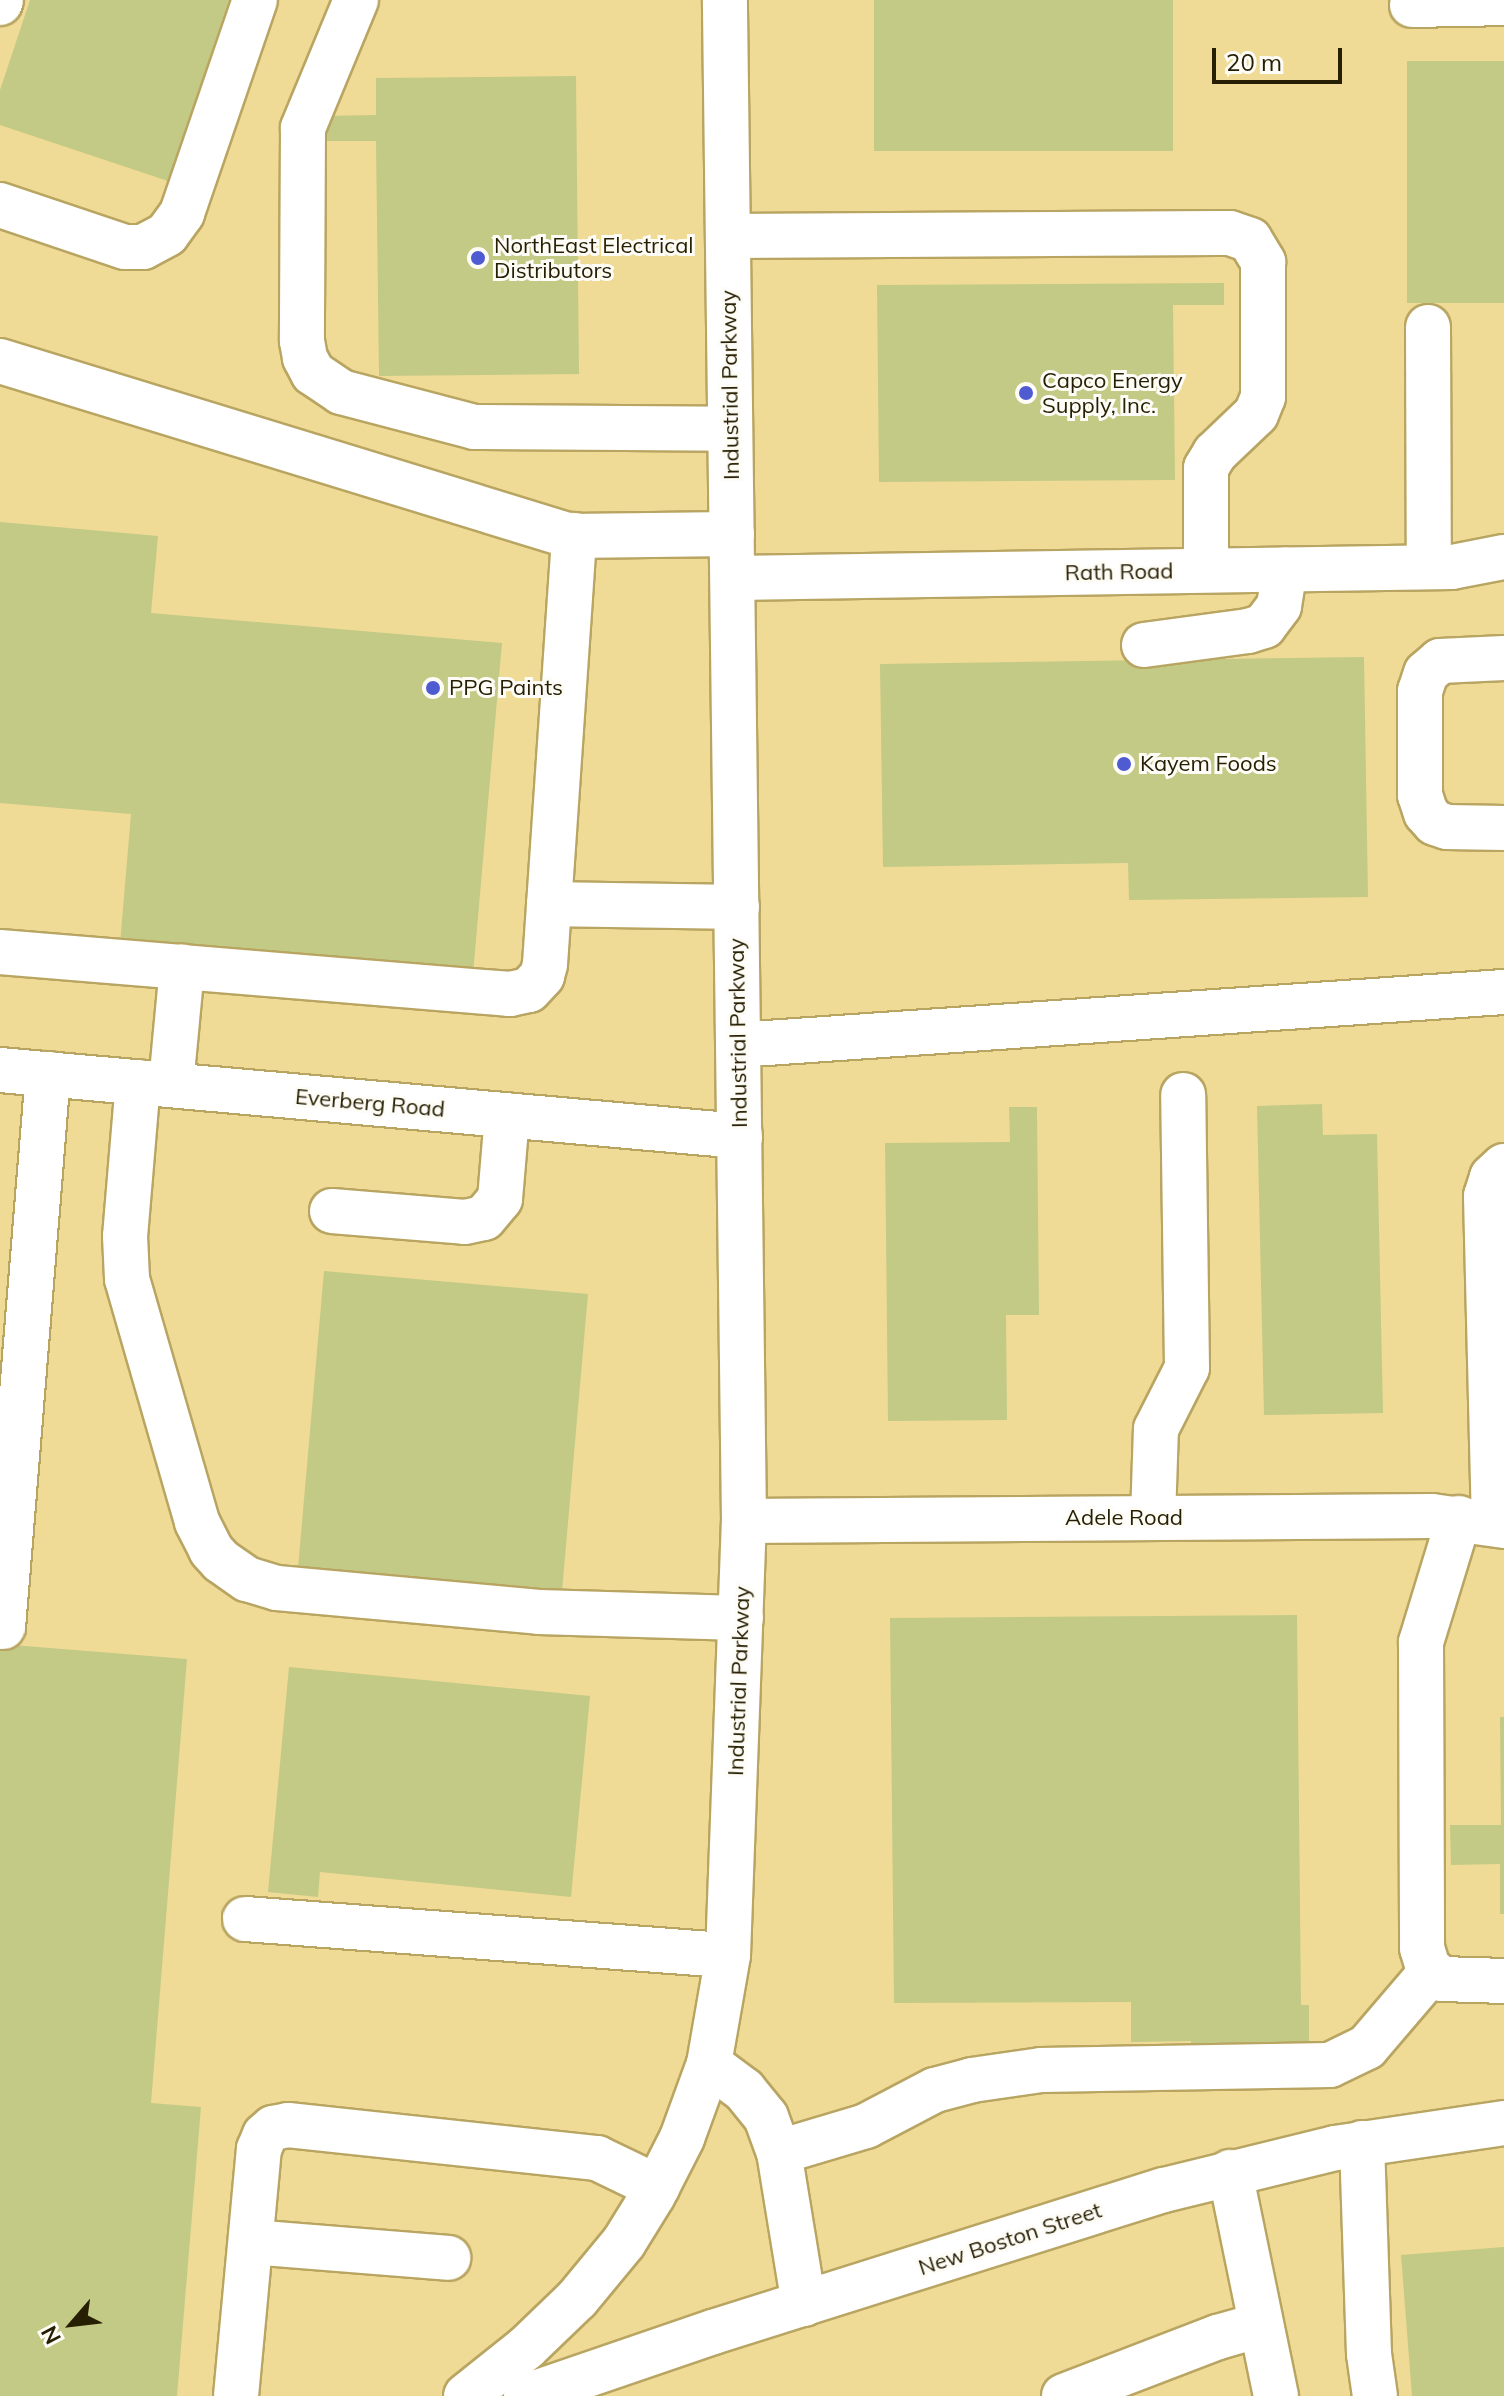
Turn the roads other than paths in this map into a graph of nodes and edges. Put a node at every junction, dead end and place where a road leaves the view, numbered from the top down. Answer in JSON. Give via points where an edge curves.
{"nodes":[{"id":1,"x":255,"y":0,"type":"edge"},
{"id":2,"x":356,"y":0,"type":"edge"},
{"id":3,"x":725,"y":0,"type":"edge"},
{"id":4,"x":1504,"y":3,"type":"edge"},
{"id":5,"x":1412,"y":5,"type":"dead end"},
{"id":6,"x":0,"y":205,"type":"edge"},
{"id":7,"x":728,"y":236,"type":"junction"},
{"id":8,"x":1428,"y":327,"type":"dead end"},
{"id":9,"x":0,"y":361,"type":"edge"},
{"id":10,"x":730,"y":429,"type":"junction"},
{"id":11,"x":732,"y":534,"type":"junction"},
{"id":12,"x":574,"y":535,"type":"junction"},
{"id":13,"x":1504,"y":557,"type":"edge"},
{"id":14,"x":1429,"y":567,"type":"junction"},
{"id":15,"x":1285,"y":569,"type":"junction"},
{"id":16,"x":1206,"y":570,"type":"junction"},
{"id":17,"x":733,"y":578,"type":"junction"},
{"id":18,"x":1144,"y":645,"type":"dead end"},
{"id":19,"x":1504,"y":658,"type":"edge"},
{"id":20,"x":1504,"y":828,"type":"edge"},
{"id":21,"x":549,"y":904,"type":"junction"},
{"id":22,"x":737,"y":907,"type":"junction"},
{"id":23,"x":0,"y":952,"type":"edge"},
{"id":24,"x":182,"y":967,"type":"junction"},
{"id":25,"x":1504,"y":992,"type":"edge"},
{"id":26,"x":738,"y":1045,"type":"junction"},
{"id":27,"x":0,"y":1070,"type":"edge"},
{"id":28,"x":48,"y":1074,"type":"junction"},
{"id":29,"x":155,"y":1083,"type":"junction"},
{"id":30,"x":1183,"y":1095,"type":"dead end"},
{"id":31,"x":507,"y":1115,"type":"junction"},
{"id":32,"x":740,"y":1136,"type":"junction"},
{"id":33,"x":1504,"y":1166,"type":"edge"},
{"id":34,"x":332,"y":1211,"type":"dead end"},
{"id":35,"x":1153,"y":1518,"type":"junction"},
{"id":36,"x":744,"y":1521,"type":"junction"},
{"id":37,"x":1486,"y":1523,"type":"edge"},
{"id":38,"x":741,"y":1618,"type":"junction"},
{"id":39,"x":3,"y":1627,"type":"dead end"},
{"id":40,"x":245,"y":1919,"type":"dead end"},
{"id":41,"x":728,"y":1955,"type":"junction"},
{"id":42,"x":1432,"y":1971,"type":"junction"},
{"id":43,"x":1504,"y":1981,"type":"edge"},
{"id":44,"x":709,"y":2064,"type":"junction"},
{"id":45,"x":1504,"y":2123,"type":"edge"},
{"id":46,"x":1362,"y":2143,"type":"junction"},
{"id":47,"x":779,"y":2152,"type":"junction"},
{"id":48,"x":1230,"y":2172,"type":"junction"},
{"id":49,"x":657,"y":2187,"type":"junction"},
{"id":50,"x":251,"y":2242,"type":"junction"},
{"id":51,"x":448,"y":2258,"type":"dead end"},
{"id":52,"x":804,"y":2304,"type":"junction"},
{"id":53,"x":1260,"y":2325,"type":"junction"},
{"id":54,"x":624,"y":2380,"type":"edge"},
{"id":55,"x":541,"y":2394,"type":"edge"},
{"id":56,"x":236,"y":2396,"type":"edge"},
{"id":57,"x":466,"y":2396,"type":"edge"},
{"id":58,"x":1064,"y":2396,"type":"edge"},
{"id":59,"x":1276,"y":2396,"type":"edge"},
{"id":60,"x":1375,"y":2396,"type":"edge"}],
"edges":[{"from":1,"to":6,"type":"street","via":[[182,213],[167,234],[143,247],[125,247]]},
{"from":2,"to":10,"type":"street","via":[[303,128],[302,341],[313,373],[341,392],[474,427]]},
{"from":3,"to":7,"type":"street","name":"Industrial Parkway"},
{"from":4,"to":5,"type":"street"},
{"from":7,"to":10,"type":"street","name":"Industrial Parkway"},
{"from":7,"to":16,"type":"street","via":[[1230,233],[1250,240],[1263,262],[1263,397],[1256,414],[1206,468]]},
{"from":8,"to":14,"type":"street"},
{"from":9,"to":12,"type":"street"},
{"from":10,"to":11,"type":"street","name":"Industrial Parkway"},
{"from":11,"to":12,"type":"street"},
{"from":11,"to":17,"type":"street","name":"Industrial Parkway"},
{"from":12,"to":21,"type":"street"},
{"from":13,"to":14,"type":"street","name":"Rath Road"},
{"from":14,"to":15,"type":"street","name":"Rath Road"},
{"from":15,"to":16,"type":"street","name":"Rath Road"},
{"from":15,"to":18,"type":"street","via":[[1279,606],[1264,626]]},
{"from":16,"to":17,"type":"street","name":"Rath Road"},
{"from":17,"to":22,"type":"street","name":"Industrial Parkway"},
{"from":19,"to":20,"type":"street","via":[[1452,658],[1435,664],[1423,678],[1420,795],[1435,823]]},
{"from":21,"to":22,"type":"street"},
{"from":21,"to":24,"type":"street","via":[[542,976],[529,990],[516,994]]},
{"from":22,"to":26,"type":"street","name":"Industrial Parkway"},
{"from":23,"to":24,"type":"street"},
{"from":24,"to":29,"type":"street"},
{"from":25,"to":26,"type":"street"},
{"from":26,"to":32,"type":"street","name":"Industrial Parkway"},
{"from":27,"to":28,"type":"street","name":"Everberg Road"},
{"from":28,"to":29,"type":"street","name":"Everberg Road"},
{"from":28,"to":39,"type":"street"},
{"from":29,"to":31,"type":"street","name":"Everberg Road"},
{"from":29,"to":38,"type":"street","via":[[125,1236],[127,1279],[197,1522],[221,1561],[247,1579],[277,1588],[539,1612]]},
{"from":30,"to":35,"type":"street","via":[[1187,1360],[1183,1380],[1156,1429]]},
{"from":31,"to":32,"type":"street","name":"Everberg Road"},
{"from":31,"to":34,"type":"street","via":[[500,1199],[484,1218],[465,1222]]},
{"from":32,"to":36,"type":"street","name":"Industrial Parkway"},
{"from":33,"to":37,"type":"street","via":[[1492,1177],[1486,1196]]},
{"from":35,"to":36,"type":"street","name":"Adele Road"},
{"from":35,"to":37,"type":"street","name":"Adele Road"},
{"from":36,"to":38,"type":"street","name":"Industrial Parkway"},
{"from":37,"to":42,"type":"street","via":[[1421,1642],[1422,1948]]},
{"from":38,"to":41,"type":"street","name":"Industrial Parkway"},
{"from":40,"to":41,"type":"street"},
{"from":41,"to":44,"type":"street","name":"Industrial Parkway"},
{"from":42,"to":43,"type":"street","via":[[1451,1981]]},
{"from":42,"to":47,"type":"street","via":[[1367,2047],[1330,2065],[1041,2070],[972,2080],[935,2090],[866,2126]]},
{"from":44,"to":47,"type":"street","via":[[759,2108]]},
{"from":44,"to":49,"type":"street","name":"Industrial Parkway"},
{"from":45,"to":46,"type":"street","name":"New Boston Street"},
{"from":46,"to":48,"type":"street","name":"New Boston Street"},
{"from":46,"to":60,"type":"street"},
{"from":47,"to":52,"type":"street"},
{"from":48,"to":52,"type":"street","name":"New Boston Street"},
{"from":48,"to":53,"type":"street"},
{"from":49,"to":50,"type":"street","via":[[597,2158],[283,2125],[269,2131],[260,2144]]},
{"from":49,"to":57,"type":"street","name":"Industrial Parkway","via":[[624,2242],[577,2299]]},
{"from":50,"to":51,"type":"street"},
{"from":50,"to":56,"type":"street"},
{"from":52,"to":54,"type":"street","name":"New Boston Street"},
{"from":53,"to":58,"type":"street"},
{"from":53,"to":59,"type":"street"},
{"from":54,"to":55,"type":"street","name":"New Boston Street"}]}
